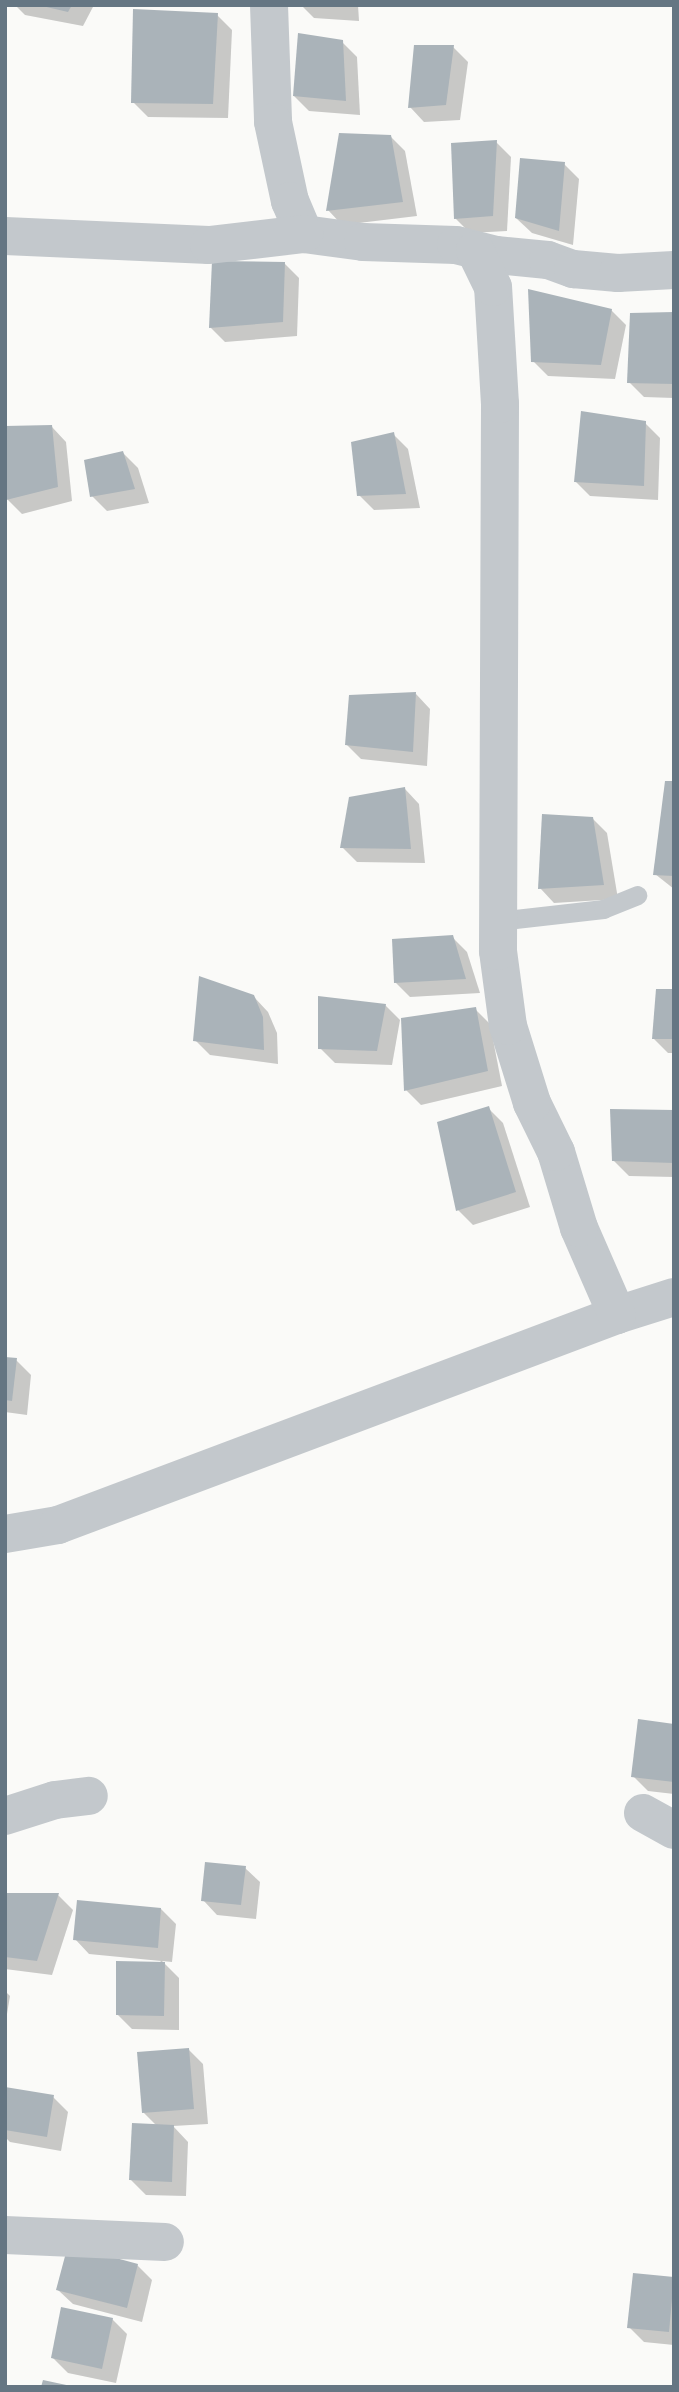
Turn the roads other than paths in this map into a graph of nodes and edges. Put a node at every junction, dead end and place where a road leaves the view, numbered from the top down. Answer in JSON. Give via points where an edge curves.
{"nodes":[{"id":1,"x":269,"y":5,"type":"edge"},
{"id":2,"x":304,"y":234,"type":"junction"},
{"id":3,"x":5,"y":236,"type":"edge"},
{"id":4,"x":475,"y":250,"type":"junction"},
{"id":5,"x":674,"y":270,"type":"edge"},
{"id":6,"x":637,"y":895,"type":"dead end"},
{"id":7,"x":498,"y":921,"type":"junction"},
{"id":8,"x":674,"y":1297,"type":"edge"},
{"id":9,"x":615,"y":1306,"type":"junction"},
{"id":10,"x":5,"y":1534,"type":"edge"},
{"id":11,"x":89,"y":1796,"type":"dead end"},
{"id":12,"x":5,"y":1816,"type":"edge"},
{"id":13,"x":5,"y":2235,"type":"edge"},
{"id":14,"x":165,"y":2242,"type":"dead end"}],
"edges":[{"from":1,"to":2,"type":"street","via":[[273,122],[290,201]]},
{"from":2,"to":3,"type":"street","via":[[209,244]]},
{"from":2,"to":4,"type":"street"},
{"from":4,"to":5,"type":"street","via":[[548,260],[573,270],[618,274]]},
{"from":4,"to":7,"type":"street","via":[[493,287],[500,404]]},
{"from":6,"to":7,"type":"lane","via":[[603,909]]},
{"from":7,"to":9,"type":"street","via":[[508,1026],[532,1103],[556,1152],[579,1228]]},
{"from":8,"to":9,"type":"street"},
{"from":9,"to":10,"type":"street","via":[[58,1525]]},
{"from":11,"to":12,"type":"street","via":[[55,1800]]},
{"from":13,"to":14,"type":"street"}]}
